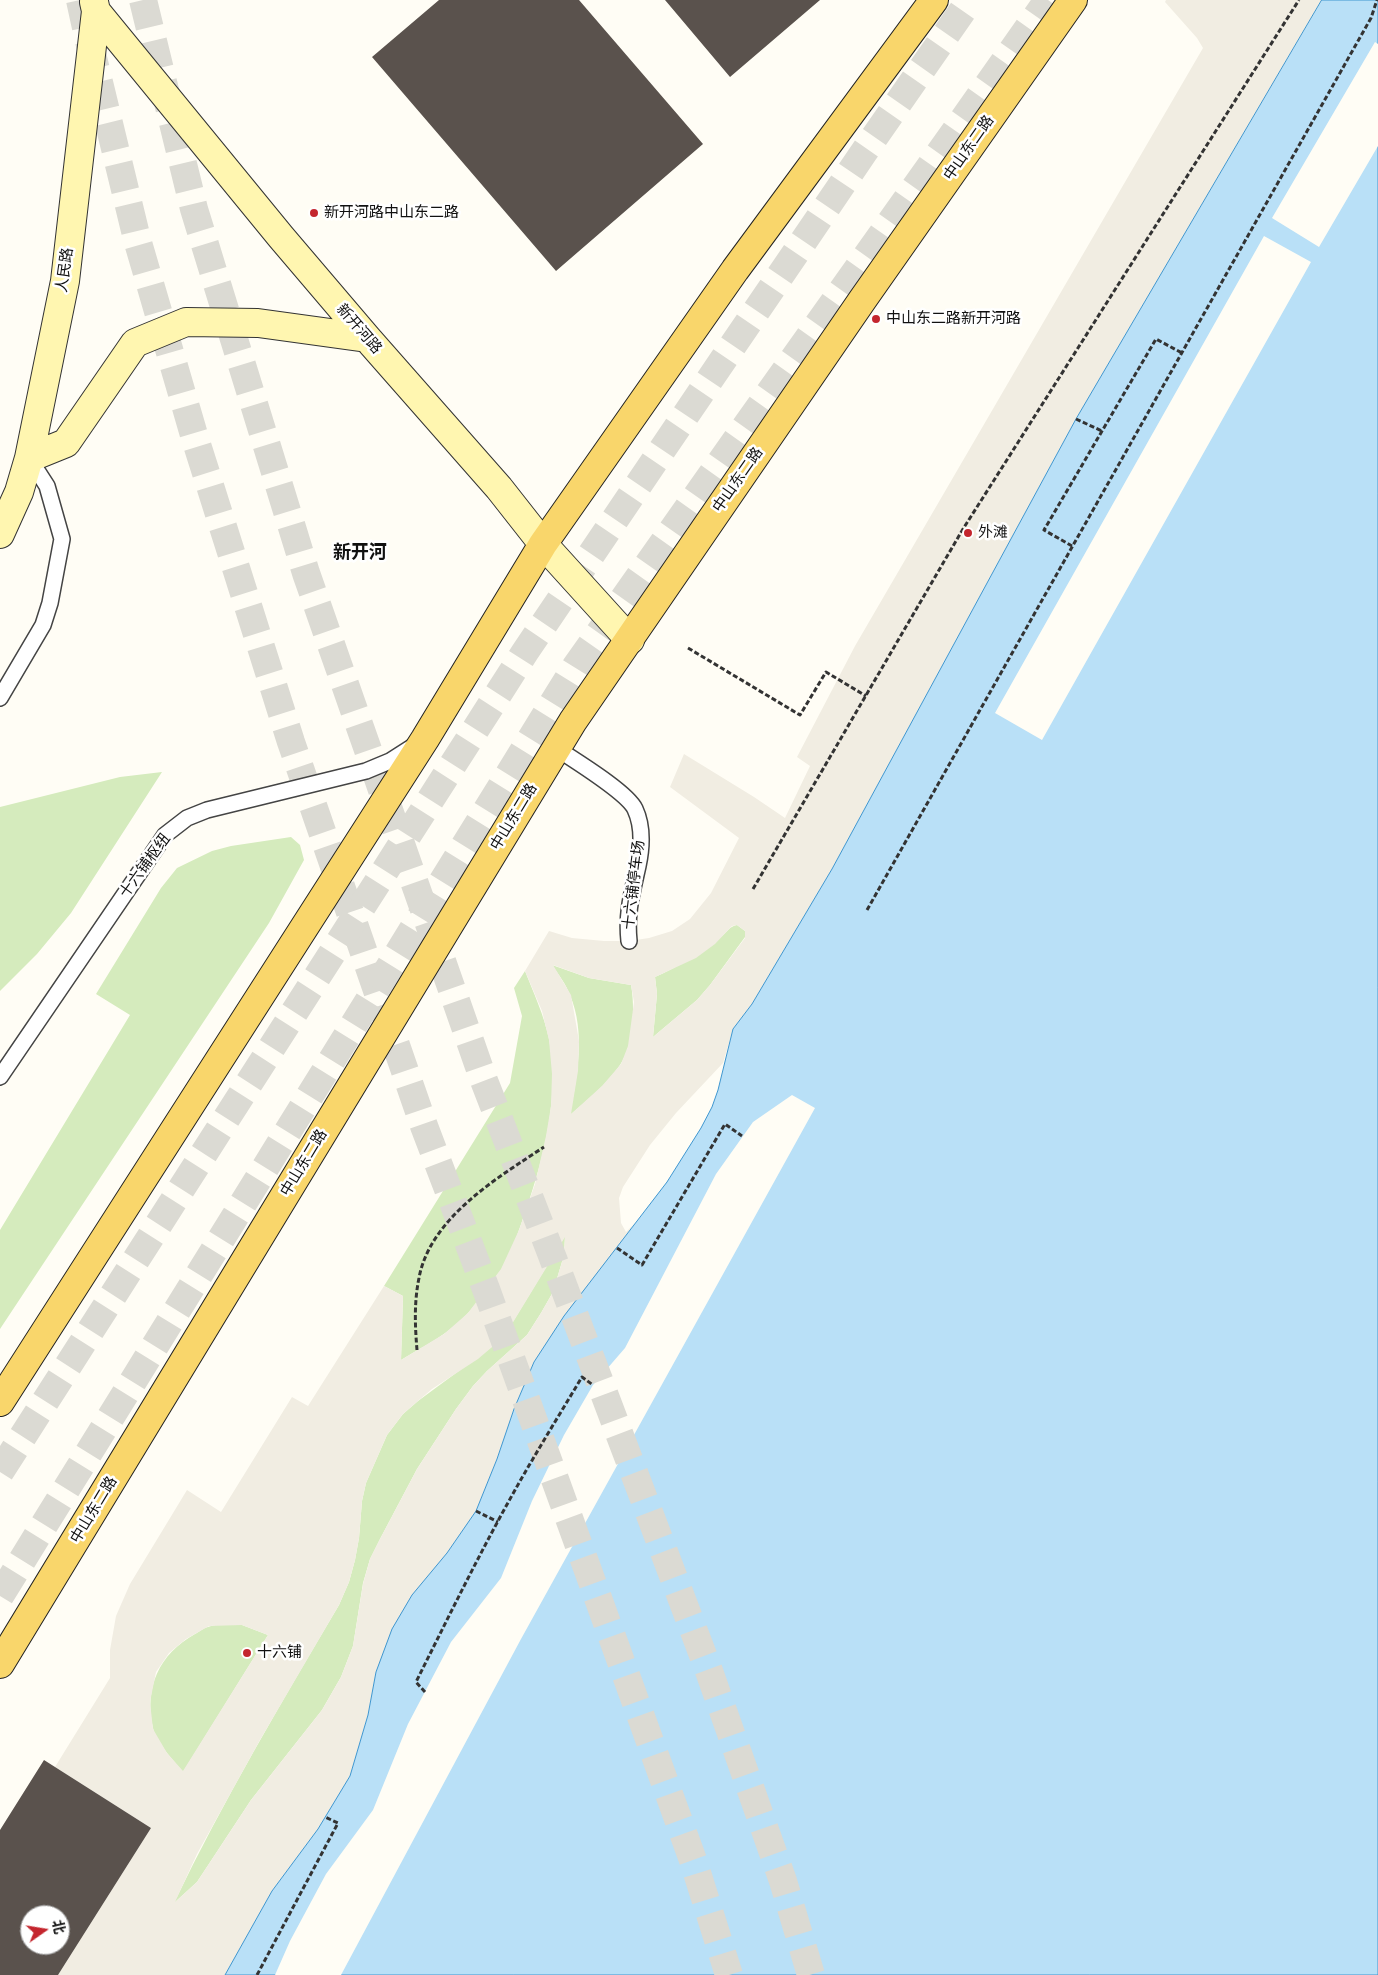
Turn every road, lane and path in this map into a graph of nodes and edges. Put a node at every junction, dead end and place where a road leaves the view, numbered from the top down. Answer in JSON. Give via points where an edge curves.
{"nodes":[{"id":1,"x":934,"y":0,"type":"edge"},
{"id":2,"x":1073,"y":0,"type":"edge"},
{"id":3,"x":1299,"y":0,"type":"edge"},
{"id":4,"x":1377,"y":0,"type":"edge"},
{"id":5,"x":95,"y":5,"type":"edge"},
{"id":6,"x":367,"y":338,"type":"junction"},
{"id":7,"x":1182,"y":353,"type":"junction"},
{"id":8,"x":1076,"y":419,"type":"dead end"},
{"id":9,"x":1102,"y":431,"type":"junction"},
{"id":10,"x":28,"y":458,"type":"junction"},
{"id":11,"x":0,"y":534,"type":"edge"},
{"id":12,"x":543,"y":544,"type":"junction"},
{"id":13,"x":1072,"y":546,"type":"junction"},
{"id":14,"x":630,"y":640,"type":"junction"},
{"id":15,"x":688,"y":648,"type":"dead end"},
{"id":16,"x":866,"y":696,"type":"junction"},
{"id":17,"x":0,"y":698,"type":"edge"},
{"id":18,"x":425,"y":739,"type":"junction"},
{"id":19,"x":556,"y":748,"type":"junction"},
{"id":20,"x":753,"y":889,"type":"dead end"},
{"id":21,"x":867,"y":910,"type":"dead end"},
{"id":22,"x":629,"y":941,"type":"dead end"},
{"id":23,"x":0,"y":1077,"type":"edge"},
{"id":24,"x":742,"y":1136,"type":"dead end"},
{"id":25,"x":544,"y":1147,"type":"dead end"},
{"id":26,"x":617,"y":1248,"type":"dead end"},
{"id":27,"x":417,"y":1350,"type":"dead end"},
{"id":28,"x":593,"y":1385,"type":"dead end"},
{"id":29,"x":0,"y":1402,"type":"edge"},
{"id":30,"x":476,"y":1511,"type":"dead end"},
{"id":31,"x":498,"y":1522,"type":"junction"},
{"id":32,"x":0,"y":1664,"type":"edge"},
{"id":33,"x":425,"y":1692,"type":"dead end"},
{"id":34,"x":325,"y":1817,"type":"dead end"},
{"id":35,"x":257,"y":1975,"type":"edge"}],
"edges":[{"from":1,"to":12,"type":"main road","via":[[735,270]]},
{"from":2,"to":14,"type":"main road","name":"中山东二路"},
{"from":3,"to":16,"type":"path","via":[[963,529]]},
{"from":4,"to":7,"type":"path","via":[[1371,18]]},
{"from":5,"to":6,"type":"main road","name":"新开河路","via":[[281,237]]},
{"from":5,"to":10,"type":"main road","name":"人民路","via":[[65,281]]},
{"from":6,"to":10,"type":"main road","via":[[258,323],[186,322],[135,343],[66,442]]},
{"from":6,"to":12,"type":"main road","name":"新开河路","via":[[499,488]]},
{"from":7,"to":9,"type":"path","via":[[1156,339]]},
{"from":7,"to":13,"type":"path"},
{"from":8,"to":9,"type":"path"},
{"from":9,"to":13,"type":"path","via":[[1044,530]]},
{"from":10,"to":11,"type":"main road","name":"人民路","via":[[19,492]]},
{"from":10,"to":17,"type":"lane","via":[[47,486],[62,539],[43,625]]},
{"from":12,"to":14,"type":"main road","name":"新开河路"},
{"from":12,"to":18,"type":"main road"},
{"from":13,"to":21,"type":"path"},
{"from":14,"to":19,"type":"main road","name":"中山东二路"},
{"from":15,"to":16,"type":"path","via":[[800,715],[826,672]]},
{"from":16,"to":20,"type":"path"},
{"from":18,"to":23,"type":"lane","name":"十六铺枢纽","via":[[390,761],[366,771],[207,810],[187,818],[165,835]]},
{"from":18,"to":29,"type":"main road"},
{"from":19,"to":22,"type":"lane","name":"十六铺停车场","via":[[624,795],[634,808],[640,828],[640,853],[629,901]]},
{"from":19,"to":32,"type":"main road","name":"中山东二路"},
{"from":24,"to":26,"type":"path","via":[[725,1124],[642,1265]]},
{"from":25,"to":27,"type":"path","via":[[471,1199],[446,1225],[428,1251],[419,1276],[414,1312]]},
{"from":28,"to":31,"type":"path","via":[[582,1377]]},
{"from":30,"to":31,"type":"path"},
{"from":31,"to":33,"type":"path","via":[[416,1682]]},
{"from":34,"to":35,"type":"path","via":[[338,1823]]}]}
